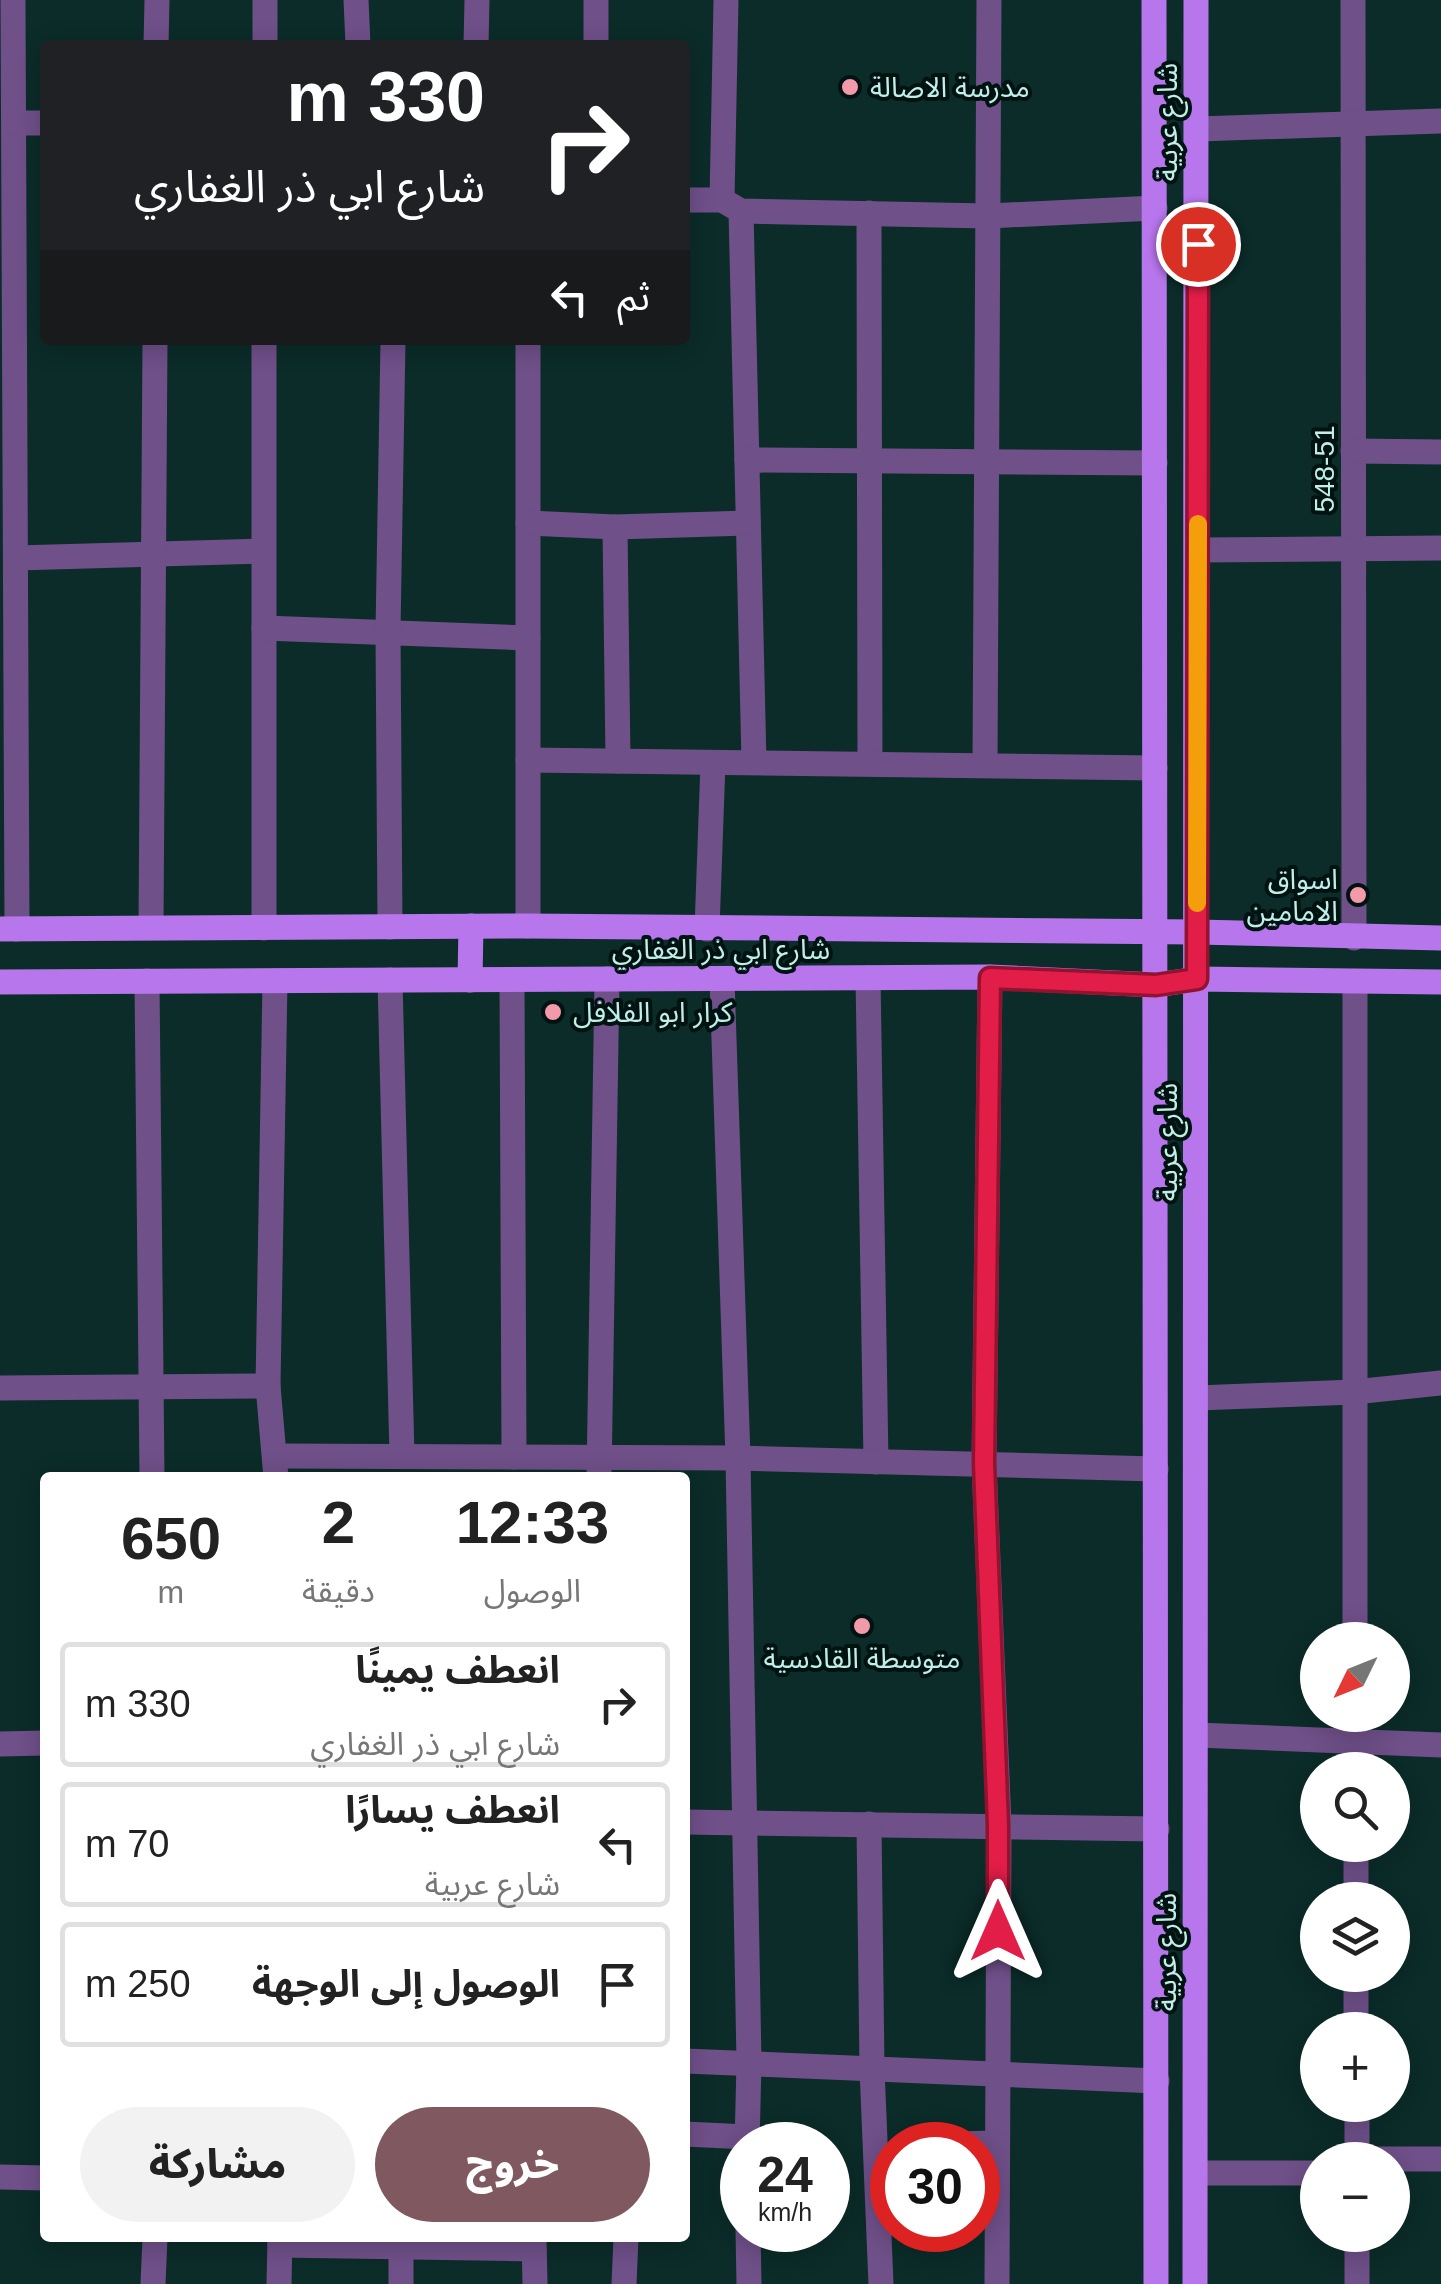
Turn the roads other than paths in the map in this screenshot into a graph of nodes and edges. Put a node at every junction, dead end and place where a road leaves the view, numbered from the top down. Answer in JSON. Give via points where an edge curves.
{"nodes":[{"id":1,"x":14,"y":0,"type":"edge"},
{"id":2,"x":156,"y":0,"type":"edge"},
{"id":3,"x":265,"y":0,"type":"edge"},
{"id":4,"x":356,"y":0,"type":"edge"},
{"id":5,"x":478,"y":0,"type":"edge"},
{"id":6,"x":596,"y":0,"type":"edge"},
{"id":7,"x":726,"y":0,"type":"edge"},
{"id":8,"x":988,"y":0,"type":"edge"},
{"id":9,"x":1154,"y":0,"type":"edge"},
{"id":10,"x":1196,"y":0,"type":"edge"},
{"id":11,"x":1353,"y":0,"type":"edge"},
{"id":12,"x":156,"y":40,"type":"edge"},
{"id":13,"x":265,"y":40,"type":"edge"},
{"id":14,"x":358,"y":40,"type":"edge"},
{"id":15,"x":476,"y":40,"type":"edge"},
{"id":16,"x":596,"y":40,"type":"edge"},
{"id":17,"x":1441,"y":120,"type":"edge"},
{"id":18,"x":14,"y":123,"type":"junction"},
{"id":19,"x":40,"y":123,"type":"edge"},
{"id":20,"x":1353,"y":124,"type":"junction"},
{"id":21,"x":1198,"y":129,"type":"junction"},
{"id":22,"x":690,"y":201,"type":"edge"},
{"id":23,"x":732,"y":205,"type":"junction"},
{"id":24,"x":1155,"y":208,"type":"junction"},
{"id":25,"x":869,"y":213,"type":"junction"},
{"id":26,"x":988,"y":216,"type":"junction"},
{"id":27,"x":154,"y":345,"type":"edge"},
{"id":28,"x":264,"y":345,"type":"edge"},
{"id":29,"x":393,"y":345,"type":"edge"},
{"id":30,"x":528,"y":345,"type":"edge"},
{"id":31,"x":1354,"y":451,"type":"junction"},
{"id":32,"x":1441,"y":452,"type":"edge"},
{"id":33,"x":747,"y":460,"type":"junction"},
{"id":34,"x":869,"y":460,"type":"junction"},
{"id":35,"x":986,"y":460,"type":"junction"},
{"id":36,"x":1155,"y":462,"type":"junction"},
{"id":37,"x":528,"y":523,"type":"junction"},
{"id":38,"x":748,"y":523,"type":"junction"},
{"id":39,"x":616,"y":527,"type":"junction"},
{"id":40,"x":1441,"y":548,"type":"edge"},
{"id":41,"x":1354,"y":549,"type":"junction"},
{"id":42,"x":1198,"y":550,"type":"junction"},
{"id":43,"x":262,"y":551,"type":"junction"},
{"id":44,"x":153,"y":553,"type":"junction"},
{"id":45,"x":16,"y":558,"type":"junction"},
{"id":46,"x":264,"y":628,"type":"junction"},
{"id":47,"x":388,"y":631,"type":"junction"},
{"id":48,"x":528,"y":638,"type":"junction"},
{"id":49,"x":528,"y":760,"type":"junction"},
{"id":50,"x":618,"y":762,"type":"junction"},
{"id":51,"x":754,"y":762,"type":"junction"},
{"id":52,"x":712,"y":764,"type":"junction"},
{"id":53,"x":870,"y":764,"type":"junction"},
{"id":54,"x":985,"y":765,"type":"junction"},
{"id":55,"x":1155,"y":768,"type":"junction"},
{"id":56,"x":151,"y":926,"type":"junction"},
{"id":57,"x":471,"y":926,"type":"junction"},
{"id":58,"x":528,"y":926,"type":"junction"},
{"id":59,"x":390,"y":927,"type":"junction"},
{"id":60,"x":264,"y":928,"type":"junction"},
{"id":61,"x":8,"y":929,"type":"edge"},
{"id":62,"x":707,"y":929,"type":"junction"},
{"id":63,"x":1197,"y":932,"type":"junction"},
{"id":64,"x":1156,"y":934,"type":"junction"},
{"id":65,"x":1354,"y":938,"type":"junction"},
{"id":66,"x":1441,"y":938,"type":"edge"},
{"id":67,"x":722,"y":978,"type":"junction"},
{"id":68,"x":868,"y":978,"type":"junction"},
{"id":69,"x":990,"y":978,"type":"junction"},
{"id":70,"x":1197,"y":979,"type":"junction"},
{"id":71,"x":390,"y":980,"type":"junction"},
{"id":72,"x":470,"y":980,"type":"junction"},
{"id":73,"x":512,"y":980,"type":"junction"},
{"id":74,"x":606,"y":980,"type":"junction"},
{"id":75,"x":275,"y":981,"type":"junction"},
{"id":76,"x":0,"y":982,"type":"edge"},
{"id":77,"x":147,"y":982,"type":"junction"},
{"id":78,"x":1354,"y":982,"type":"junction"},
{"id":79,"x":1441,"y":982,"type":"edge"},
{"id":80,"x":1156,"y":985,"type":"junction"},
{"id":81,"x":1441,"y":1384,"type":"edge"},
{"id":82,"x":268,"y":1386,"type":"junction"},
{"id":83,"x":0,"y":1388,"type":"edge"},
{"id":84,"x":151,"y":1388,"type":"junction"},
{"id":85,"x":1354,"y":1392,"type":"junction"},
{"id":86,"x":1197,"y":1398,"type":"junction"},
{"id":87,"x":402,"y":1456,"type":"junction"},
{"id":88,"x":514,"y":1457,"type":"junction"},
{"id":89,"x":738,"y":1458,"type":"junction"},
{"id":90,"x":876,"y":1462,"type":"junction"},
{"id":91,"x":984,"y":1464,"type":"junction"},
{"id":92,"x":351,"y":1466,"type":"edge"},
{"id":93,"x":276,"y":1467,"type":"edge"},
{"id":94,"x":478,"y":1467,"type":"edge"},
{"id":95,"x":598,"y":1468,"type":"edge"},
{"id":96,"x":1156,"y":1468,"type":"junction"},
{"id":97,"x":152,"y":1472,"type":"edge"},
{"id":98,"x":1355,"y":1622,"type":"edge"},
{"id":99,"x":1300,"y":1730,"type":"edge"},
{"id":100,"x":1375,"y":1732,"type":"edge"},
{"id":101,"x":1197,"y":1734,"type":"junction"},
{"id":102,"x":40,"y":1742,"type":"edge"},
{"id":103,"x":0,"y":1744,"type":"edge"},
{"id":104,"x":1441,"y":1745,"type":"edge"},
{"id":105,"x":690,"y":1822,"type":"edge"},
{"id":106,"x":746,"y":1823,"type":"junction"},
{"id":107,"x":869,"y":1824,"type":"junction"},
{"id":108,"x":998,"y":1825,"type":"junction"},
{"id":109,"x":1157,"y":1829,"type":"junction"},
{"id":110,"x":690,"y":2061,"type":"edge"},
{"id":111,"x":749,"y":2063,"type":"junction"},
{"id":112,"x":872,"y":2070,"type":"junction"},
{"id":113,"x":996,"y":2072,"type":"junction"},
{"id":114,"x":1157,"y":2081,"type":"junction"},
{"id":115,"x":747,"y":2122,"type":"edge"},
{"id":116,"x":880,"y":2122,"type":"edge"},
{"id":117,"x":997,"y":2122,"type":"edge"},
{"id":118,"x":690,"y":2135,"type":"edge"},
{"id":119,"x":720,"y":2138,"type":"edge"},
{"id":120,"x":1410,"y":2159,"type":"edge"},
{"id":121,"x":1441,"y":2159,"type":"edge"},
{"id":122,"x":1300,"y":2173,"type":"edge"},
{"id":123,"x":1196,"y":2174,"type":"junction"},
{"id":124,"x":0,"y":2177,"type":"edge"},
{"id":125,"x":40,"y":2178,"type":"edge"},
{"id":126,"x":154,"y":2242,"type":"edge"},
{"id":127,"x":280,"y":2242,"type":"edge"},
{"id":128,"x":401,"y":2242,"type":"edge"},
{"id":129,"x":626,"y":2242,"type":"edge"},
{"id":130,"x":534,"y":2243,"type":"edge"},
{"id":131,"x":748,"y":2252,"type":"edge"},
{"id":132,"x":882,"y":2252,"type":"edge"},
{"id":133,"x":997,"y":2252,"type":"edge"},
{"id":134,"x":1357,"y":2252,"type":"edge"},
{"id":135,"x":154,"y":2284,"type":"edge"},
{"id":136,"x":279,"y":2284,"type":"edge"},
{"id":137,"x":401,"y":2284,"type":"edge"},
{"id":138,"x":535,"y":2284,"type":"edge"},
{"id":139,"x":624,"y":2284,"type":"edge"},
{"id":140,"x":749,"y":2284,"type":"edge"},
{"id":141,"x":881,"y":2284,"type":"edge"},
{"id":142,"x":997,"y":2284,"type":"edge"},
{"id":143,"x":1156,"y":2284,"type":"edge"},
{"id":144,"x":1195,"y":2284,"type":"edge"},
{"id":145,"x":1356,"y":2284,"type":"edge"}],
"edges":[{"from":1,"to":18,"type":"street"},
{"from":2,"to":12,"type":"street"},
{"from":3,"to":13,"type":"street"},
{"from":4,"to":14,"type":"street"},
{"from":5,"to":15,"type":"street"},
{"from":6,"to":16,"type":"street"},
{"from":7,"to":23,"type":"street"},
{"from":8,"to":26,"type":"street"},
{"from":9,"to":24,"type":"main road","name":"شارع عربية"},
{"from":10,"to":21,"type":"main road","name":"شارع عربية"},
{"from":11,"to":20,"type":"street","name":"548-51"},
{"from":17,"to":20,"type":"street"},
{"from":18,"to":19,"type":"street"},
{"from":18,"to":45,"type":"street"},
{"from":20,"to":21,"type":"street"},
{"from":20,"to":31,"type":"street","name":"548-51"},
{"from":21,"to":42,"type":"main road","name":"شارع عربية"},
{"from":22,"to":23,"type":"street"},
{"from":23,"to":25,"type":"street"},
{"from":23,"to":33,"type":"street"},
{"from":24,"to":26,"type":"street"},
{"from":24,"to":36,"type":"main road","name":"شارع عربية"},
{"from":25,"to":26,"type":"street"},
{"from":25,"to":34,"type":"street"},
{"from":26,"to":35,"type":"street"},
{"from":27,"to":44,"type":"street"},
{"from":28,"to":43,"type":"street"},
{"from":29,"to":47,"type":"street"},
{"from":30,"to":37,"type":"street"},
{"from":31,"to":32,"type":"street"},
{"from":31,"to":41,"type":"street","name":"548-51"},
{"from":33,"to":34,"type":"street"},
{"from":33,"to":38,"type":"street"},
{"from":34,"to":35,"type":"street"},
{"from":34,"to":53,"type":"street"},
{"from":35,"to":36,"type":"street"},
{"from":35,"to":54,"type":"street"},
{"from":36,"to":55,"type":"main road","name":"شارع عربية"},
{"from":37,"to":39,"type":"street"},
{"from":37,"to":48,"type":"street"},
{"from":38,"to":39,"type":"street"},
{"from":38,"to":51,"type":"street"},
{"from":39,"to":50,"type":"street"},
{"from":40,"to":41,"type":"street"},
{"from":41,"to":42,"type":"street"},
{"from":41,"to":65,"type":"street","name":"548-51"},
{"from":42,"to":63,"type":"main road","name":"شارع عربية"},
{"from":43,"to":44,"type":"street"},
{"from":43,"to":46,"type":"street"},
{"from":44,"to":45,"type":"street"},
{"from":44,"to":56,"type":"street"},
{"from":45,"to":61,"type":"street"},
{"from":46,"to":47,"type":"street"},
{"from":46,"to":60,"type":"street"},
{"from":47,"to":48,"type":"street"},
{"from":47,"to":59,"type":"street"},
{"from":48,"to":49,"type":"street"},
{"from":49,"to":50,"type":"street"},
{"from":49,"to":58,"type":"street"},
{"from":50,"to":52,"type":"street"},
{"from":51,"to":52,"type":"street"},
{"from":51,"to":53,"type":"street"},
{"from":52,"to":62,"type":"street"},
{"from":53,"to":54,"type":"street"},
{"from":54,"to":55,"type":"street"},
{"from":55,"to":64,"type":"main road","name":"شارع عربية"},
{"from":56,"to":60,"type":"main road","name":"شارع ابي ذر الغفاري"},
{"from":56,"to":61,"type":"main road","name":"شارع ابي ذر الغفاري"},
{"from":57,"to":58,"type":"main road","name":"شارع ابي ذر الغفاري"},
{"from":57,"to":59,"type":"main road","name":"شارع ابي ذر الغفاري"},
{"from":57,"to":72,"type":"main road"},
{"from":58,"to":62,"type":"main road","name":"شارع ابي ذر الغفاري"},
{"from":59,"to":60,"type":"main road","name":"شارع ابي ذر الغفاري"},
{"from":62,"to":64,"type":"main road","name":"شارع ابي ذر الغفاري"},
{"from":63,"to":64,"type":"main road","name":"شارع ابي ذر الغفاري"},
{"from":63,"to":65,"type":"main road","name":"شارع ابي ذر الغفاري"},
{"from":63,"to":70,"type":"main road","name":"شارع عربية"},
{"from":64,"to":80,"type":"main road","name":"شارع عربية"},
{"from":65,"to":66,"type":"main road","name":"شارع ابي ذر الغفاري"},
{"from":67,"to":68,"type":"main road","name":"شارع ابي ذر الغفاري"},
{"from":67,"to":74,"type":"main road","name":"شارع ابي ذر الغفاري"},
{"from":67,"to":89,"type":"street"},
{"from":68,"to":69,"type":"main road","name":"شارع ابي ذر الغفاري"},
{"from":68,"to":90,"type":"street"},
{"from":69,"to":80,"type":"main road","name":"شارع ابي ذر الغفاري"},
{"from":69,"to":91,"type":"street"},
{"from":70,"to":78,"type":"main road","name":"شارع ابي ذر الغفاري"},
{"from":70,"to":80,"type":"main road","name":"شارع ابي ذر الغفاري"},
{"from":70,"to":86,"type":"main road","name":"شارع عربية"},
{"from":71,"to":72,"type":"main road","name":"شارع ابي ذر الغفاري"},
{"from":71,"to":75,"type":"main road","name":"شارع ابي ذر الغفاري"},
{"from":71,"to":87,"type":"street"},
{"from":72,"to":73,"type":"main road","name":"شارع ابي ذر الغفاري"},
{"from":73,"to":74,"type":"main road","name":"شارع ابي ذر الغفاري"},
{"from":73,"to":88,"type":"street"},
{"from":74,"to":95,"type":"street"},
{"from":75,"to":77,"type":"main road","name":"شارع ابي ذر الغفاري"},
{"from":75,"to":82,"type":"street"},
{"from":76,"to":77,"type":"main road","name":"شارع ابي ذر الغفاري"},
{"from":77,"to":84,"type":"street"},
{"from":78,"to":79,"type":"main road","name":"شارع ابي ذر الغفاري"},
{"from":78,"to":85,"type":"street"},
{"from":80,"to":96,"type":"main road","name":"شارع عربية"},
{"from":81,"to":85,"type":"street"},
{"from":82,"to":84,"type":"street"},
{"from":82,"to":93,"type":"street"},
{"from":83,"to":84,"type":"street"},
{"from":84,"to":97,"type":"street"},
{"from":85,"to":86,"type":"street"},
{"from":85,"to":98,"type":"street"},
{"from":86,"to":101,"type":"main road","name":"شارع عربية"},
{"from":87,"to":92,"type":"street"},
{"from":87,"to":94,"type":"street"},
{"from":88,"to":94,"type":"street"},
{"from":88,"to":95,"type":"street"},
{"from":89,"to":90,"type":"street"},
{"from":89,"to":95,"type":"street"},
{"from":89,"to":106,"type":"street"},
{"from":90,"to":91,"type":"street"},
{"from":91,"to":96,"type":"street"},
{"from":91,"to":108,"type":"street"},
{"from":92,"to":93,"type":"street"},
{"from":96,"to":109,"type":"main road","name":"شارع عربية"},
{"from":99,"to":101,"type":"street"},
{"from":100,"to":104,"type":"street"},
{"from":101,"to":123,"type":"main road","name":"شارع عربية"},
{"from":102,"to":103,"type":"street"},
{"from":105,"to":106,"type":"street"},
{"from":106,"to":107,"type":"street"},
{"from":106,"to":111,"type":"street"},
{"from":107,"to":108,"type":"street"},
{"from":107,"to":112,"type":"street"},
{"from":108,"to":109,"type":"street"},
{"from":108,"to":113,"type":"street"},
{"from":109,"to":114,"type":"main road","name":"شارع عربية"},
{"from":110,"to":111,"type":"street"},
{"from":111,"to":112,"type":"street"},
{"from":111,"to":115,"type":"street"},
{"from":112,"to":113,"type":"street"},
{"from":112,"to":116,"type":"street"},
{"from":113,"to":114,"type":"street"},
{"from":113,"to":117,"type":"street"},
{"from":114,"to":143,"type":"main road","name":"شارع عربية"},
{"from":118,"to":119,"type":"street"},
{"from":120,"to":121,"type":"street"},
{"from":122,"to":123,"type":"street"},
{"from":123,"to":144,"type":"main road","name":"شارع عربية"},
{"from":124,"to":125,"type":"street"},
{"from":126,"to":135,"type":"street"},
{"from":127,"to":136,"type":"street"},
{"from":128,"to":130,"type":"street"},
{"from":128,"to":137,"type":"street"},
{"from":129,"to":139,"type":"street"},
{"from":130,"to":138,"type":"street"},
{"from":131,"to":140,"type":"street"},
{"from":132,"to":141,"type":"street"},
{"from":133,"to":142,"type":"street"},
{"from":134,"to":145,"type":"street"}]}
